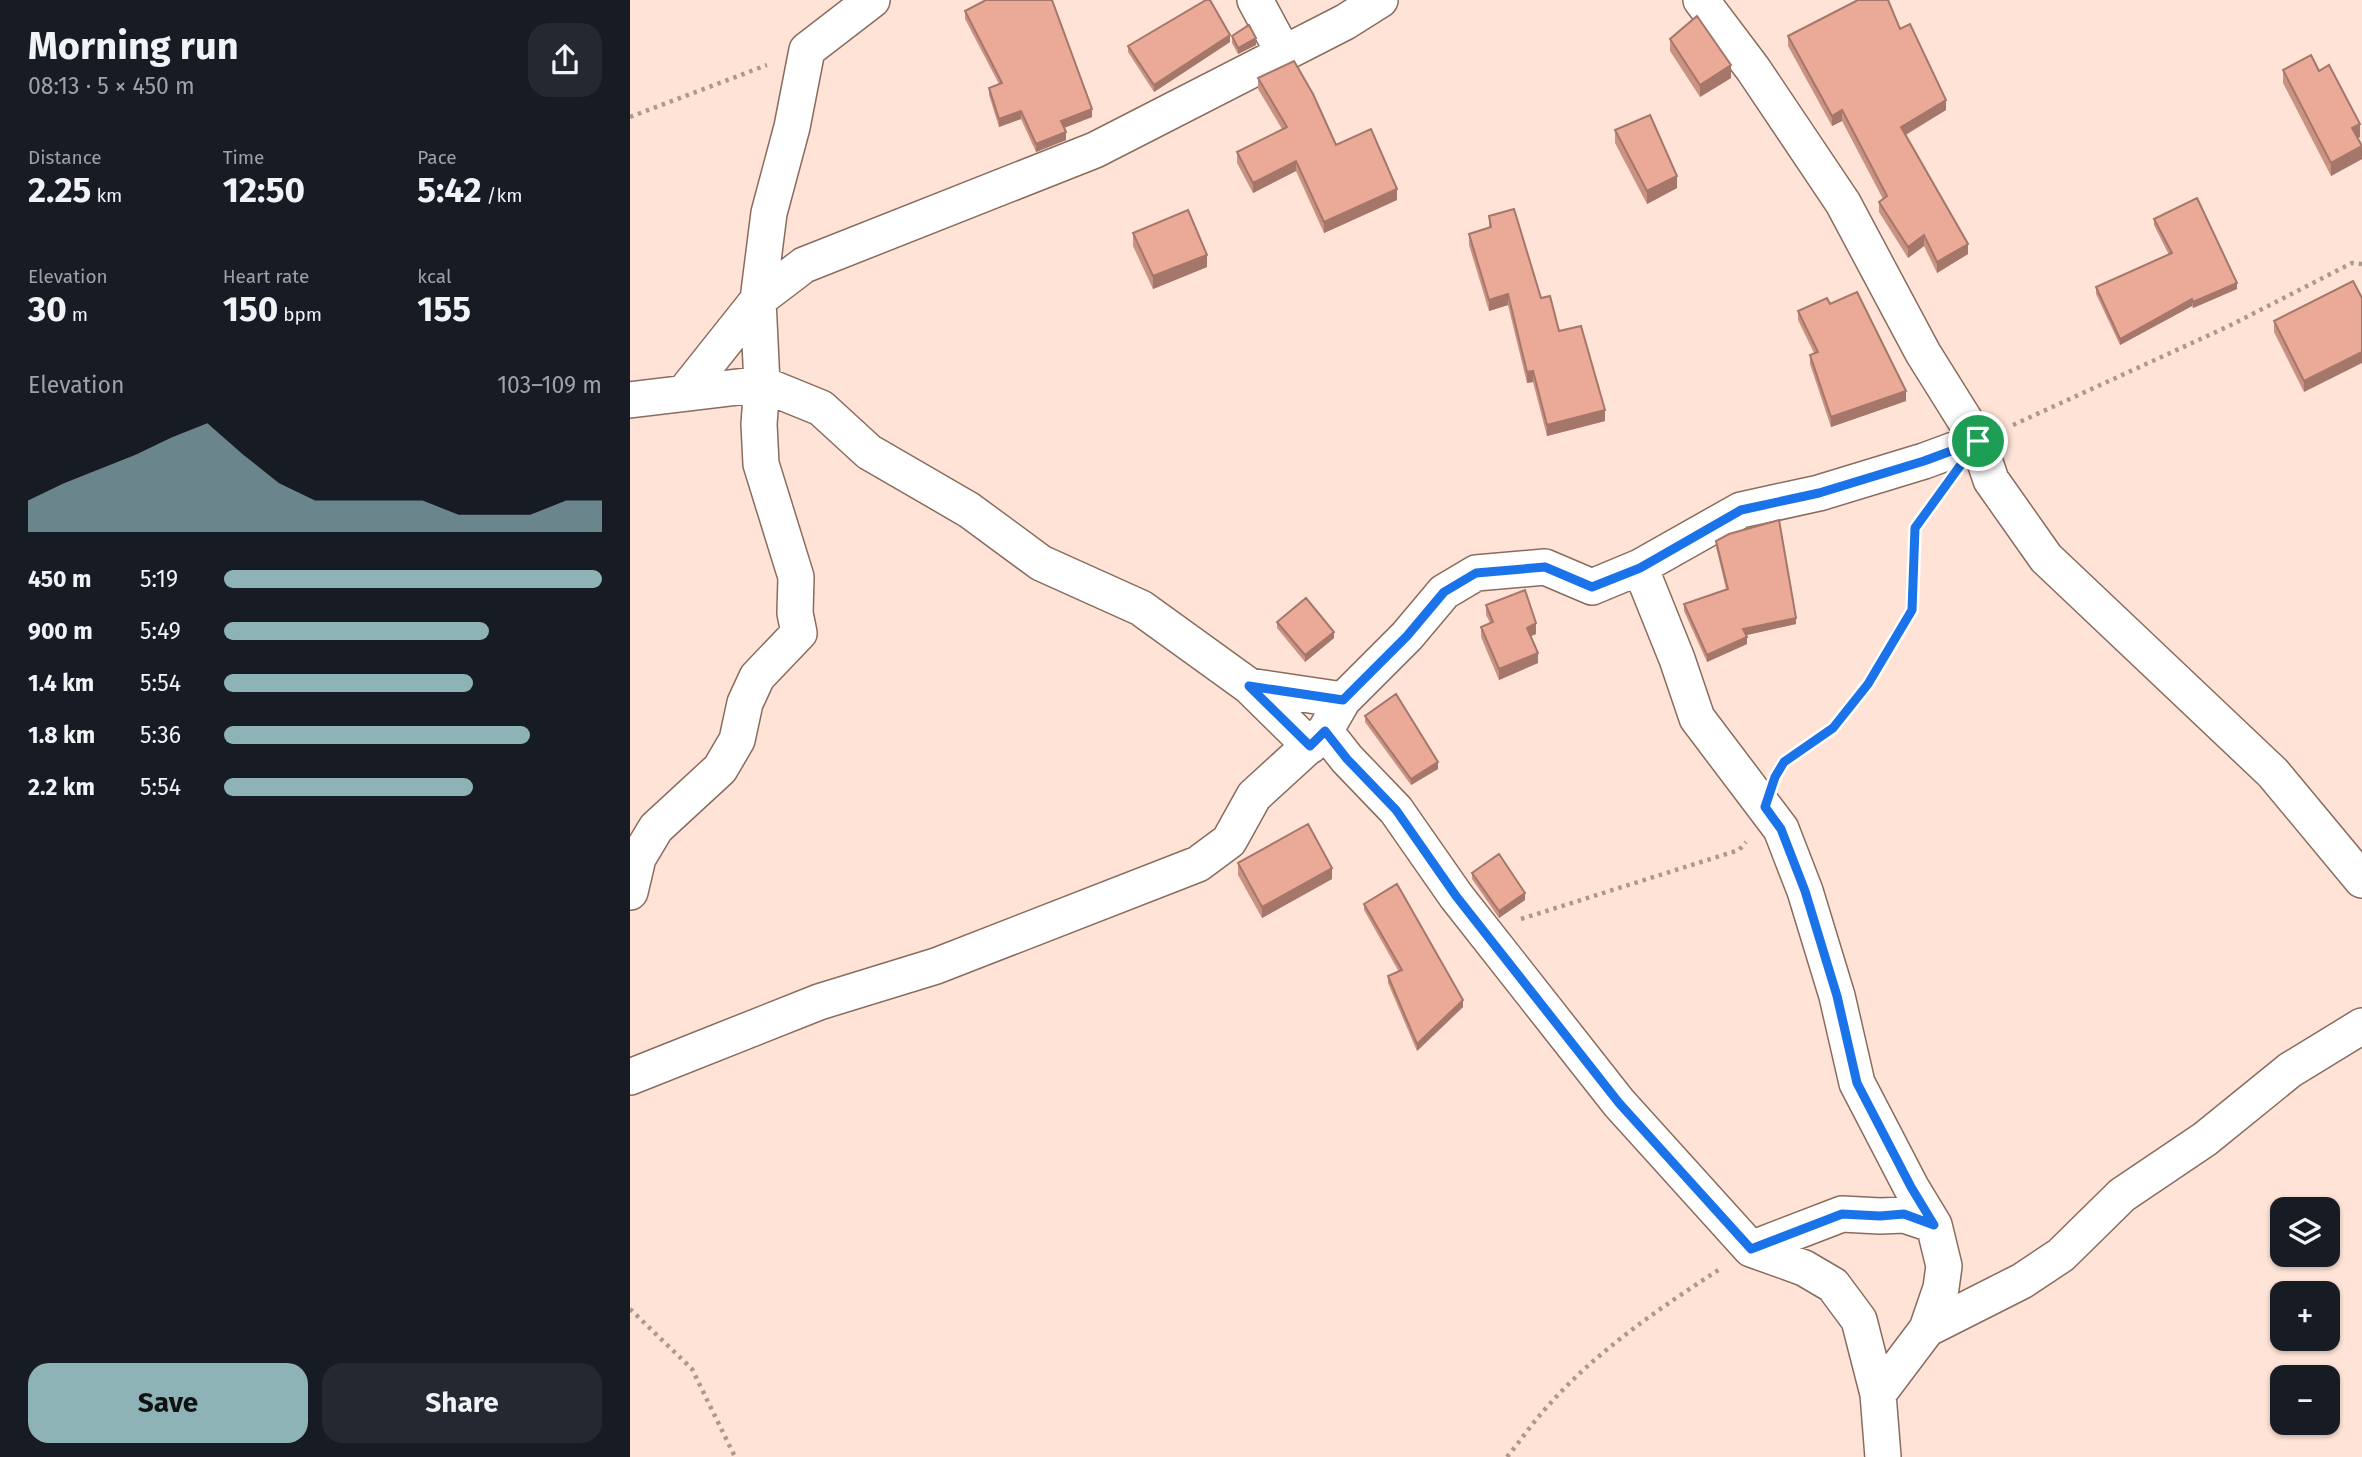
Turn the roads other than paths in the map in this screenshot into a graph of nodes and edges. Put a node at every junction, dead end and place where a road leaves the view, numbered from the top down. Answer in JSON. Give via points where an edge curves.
{"nodes":[{"id":1,"x":872,"y":0,"type":"edge"},
{"id":2,"x":1255,"y":0,"type":"edge"},
{"id":3,"x":1380,"y":0,"type":"edge"},
{"id":4,"x":1701,"y":0,"type":"edge"},
{"id":5,"x":1284,"y":54,"type":"junction"},
{"id":6,"x":758,"y":300,"type":"junction"},
{"id":7,"x":762,"y":384,"type":"junction"},
{"id":8,"x":684,"y":393,"type":"junction"},
{"id":9,"x":630,"y":400,"type":"edge"},
{"id":10,"x":1978,"y":441,"type":"junction"},
{"id":11,"x":1640,"y":568,"type":"junction"},
{"id":12,"x":1249,"y":686,"type":"junction"},
{"id":13,"x":1343,"y":700,"type":"junction"},
{"id":14,"x":1317,"y":738,"type":"junction"},
{"id":15,"x":2362,"y":880,"type":"edge"},
{"id":16,"x":630,"y":892,"type":"edge"},
{"id":17,"x":2362,"y":1026,"type":"edge"},
{"id":18,"x":630,"y":1077,"type":"edge"},
{"id":19,"x":1934,"y":1225,"type":"junction"},
{"id":20,"x":1751,"y":1249,"type":"junction"},
{"id":21,"x":1927,"y":1329,"type":"junction"},
{"id":22,"x":1878,"y":1394,"type":"junction"},
{"id":23,"x":1883,"y":1457,"type":"edge"}],
"edges":[{"from":1,"to":6,"type":"street","via":[[807,50],[769,213]]},
{"from":2,"to":5,"type":"street"},
{"from":3,"to":5,"type":"street"},
{"from":4,"to":10,"type":"street","via":[[1843,203],[1923,353]]},
{"from":5,"to":6,"type":"street","via":[[1095,150],[804,265]]},
{"from":6,"to":7,"type":"street"},
{"from":6,"to":8,"type":"street"},
{"from":7,"to":8,"type":"street"},
{"from":7,"to":12,"type":"street","via":[[821,408],[869,452],[969,510],[1041,563],[1141,608]]},
{"from":7,"to":16,"type":"street","via":[[761,464],[796,577],[799,633],[757,677],[745,703],[737,740],[720,769],[656,828],[638,858]]},
{"from":8,"to":9,"type":"street"},
{"from":10,"to":11,"type":"street","via":[[1819,493],[1741,510]]},
{"from":10,"to":15,"type":"street","via":[[1991,480],[2046,558],[2273,772]]},
{"from":11,"to":13,"type":"street","via":[[1592,587],[1545,567],[1476,573],[1444,592]]},
{"from":11,"to":19,"type":"street","via":[[1697,718],[1781,829],[1837,996],[1857,1083]]},
{"from":12,"to":13,"type":"street"},
{"from":12,"to":14,"type":"street"},
{"from":13,"to":14,"type":"street"},
{"from":14,"to":18,"type":"street","via":[[1254,796],[1229,841],[1198,864],[936,965],[819,1002]]},
{"from":14,"to":20,"type":"street","via":[[1347,759],[1396,810],[1456,896],[1619,1103]]},
{"from":17,"to":21,"type":"street","via":[[2290,1070],[2205,1139],[2122,1195],[2061,1255],[2022,1281]]},
{"from":19,"to":20,"type":"street","via":[[1904,1214],[1842,1214]]},
{"from":19,"to":21,"type":"street","via":[[1944,1266]]},
{"from":20,"to":22,"type":"street","via":[[1804,1268],[1833,1285],[1859,1320]]},
{"from":21,"to":22,"type":"street"},
{"from":22,"to":23,"type":"street"}]}
